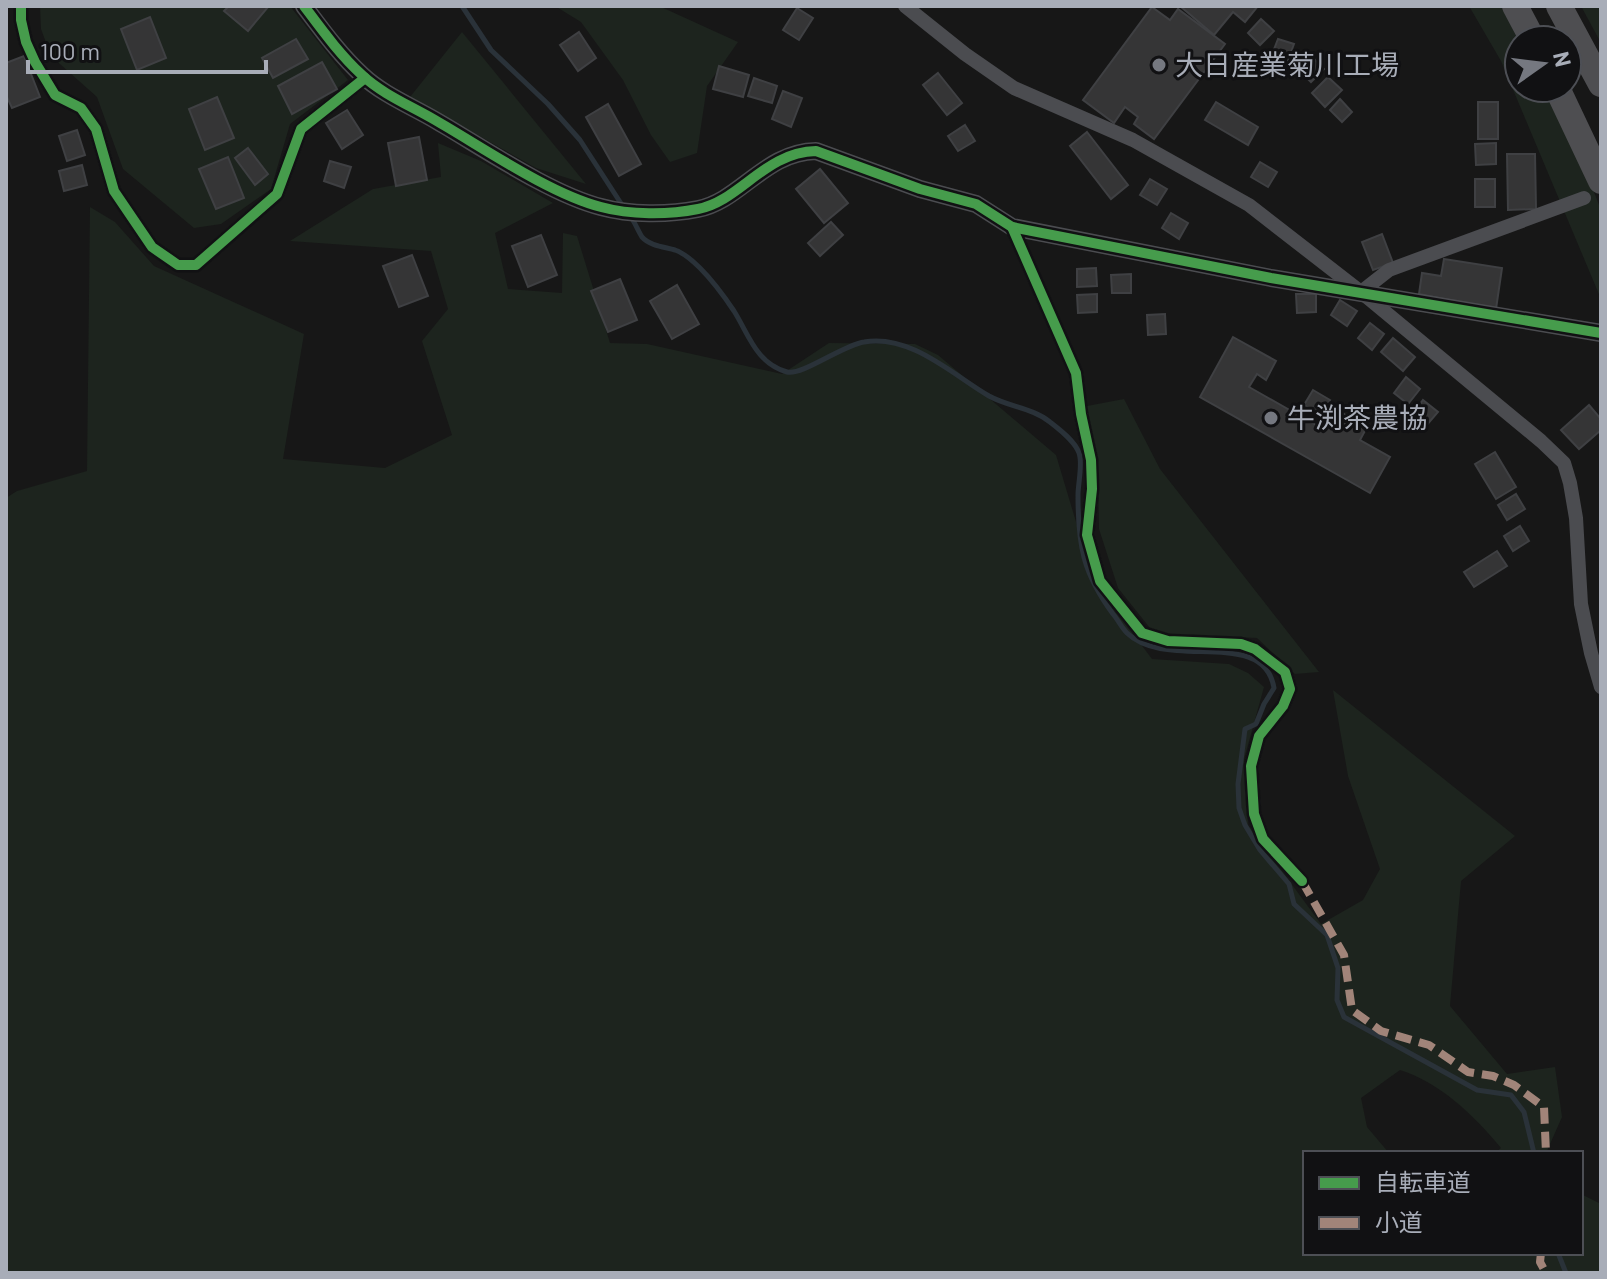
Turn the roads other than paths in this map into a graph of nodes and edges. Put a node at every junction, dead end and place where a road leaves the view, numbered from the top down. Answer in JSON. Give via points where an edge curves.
{"nodes":[{"id":1,"x":21,"y":6,"type":"edge"},
{"id":2,"x":304,"y":6,"type":"edge"},
{"id":3,"x":905,"y":6,"type":"edge"},
{"id":4,"x":1515,"y":6,"type":"edge"},
{"id":5,"x":1559,"y":6,"type":"edge"},
{"id":6,"x":1525,"y":24,"type":"edge"},
{"id":7,"x":365,"y":78,"type":"junction"},
{"id":8,"x":1601,"y":84,"type":"edge"},
{"id":9,"x":1562,"y":104,"type":"edge"},
{"id":10,"x":1592,"y":190,"type":"edge"},
{"id":11,"x":1012,"y":227,"type":"junction"},
{"id":12,"x":1361,"y":292,"type":"junction"},
{"id":13,"x":1601,"y":333,"type":"edge"},
{"id":14,"x":1601,"y":687,"type":"edge"},
{"id":15,"x":1302,"y":881,"type":"dead end"}],
"edges":[{"from":1,"to":7,"type":"street","via":[[26,42],[48,84],[55,95],[81,108],[96,129],[114,191],[152,247],[178,265],[196,265],[277,194],[301,129]]},
{"from":2,"to":7,"type":"street"},
{"from":3,"to":12,"type":"street","via":[[1014,88],[1133,140],[1249,205]]},
{"from":4,"to":6,"type":"highway"},
{"from":5,"to":8,"type":"highway"},
{"from":7,"to":11,"type":"street","via":[[535,178],[601,207],[643,213],[699,209],[775,162],[816,151],[976,204]]},
{"from":9,"to":10,"type":"highway"},
{"from":10,"to":12,"type":"street","via":[[1389,270]]},
{"from":11,"to":12,"type":"street"},
{"from":11,"to":15,"type":"street","via":[[1076,373],[1091,460],[1087,535],[1100,581],[1142,633],[1168,641],[1241,644],[1285,672],[1290,689],[1259,736],[1251,766],[1254,814],[1263,839]]},
{"from":12,"to":13,"type":"street"},
{"from":12,"to":14,"type":"street","via":[[1564,463],[1576,518],[1581,604]]}]}
